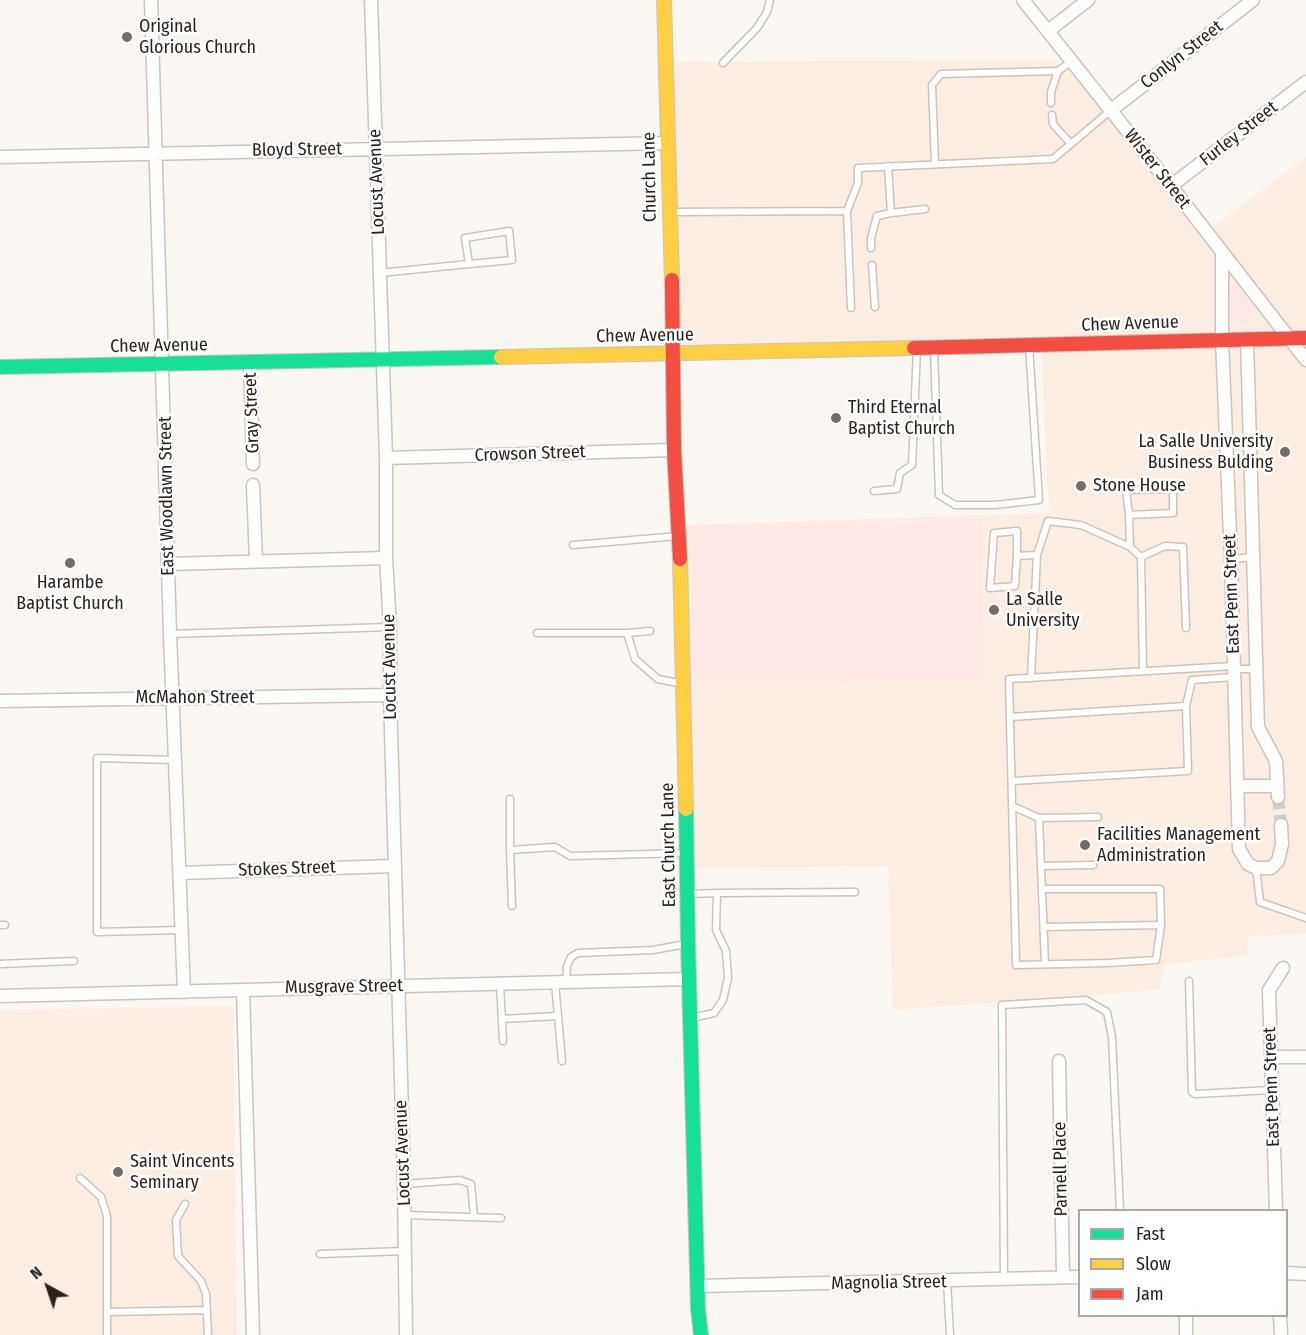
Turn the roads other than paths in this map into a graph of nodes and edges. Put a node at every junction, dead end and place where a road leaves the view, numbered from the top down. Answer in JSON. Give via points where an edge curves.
{"nodes":[{"id":1,"x":152,"y":0,"type":"edge"},
{"id":2,"x":371,"y":0,"type":"edge"},
{"id":3,"x":664,"y":0,"type":"edge"},
{"id":4,"x":770,"y":0,"type":"edge"},
{"id":5,"x":1023,"y":0,"type":"edge"},
{"id":6,"x":1088,"y":0,"type":"edge"},
{"id":7,"x":1253,"y":0,"type":"edge"},
{"id":8,"x":1048,"y":31,"type":"junction"},
{"id":9,"x":1072,"y":62,"type":"junction"},
{"id":10,"x":723,"y":63,"type":"dead end"},
{"id":11,"x":1058,"y":71,"type":"junction"},
{"id":12,"x":1306,"y":82,"type":"edge"},
{"id":13,"x":1052,"y":103,"type":"dead end"},
{"id":14,"x":1110,"y":111,"type":"junction"},
{"id":15,"x":1052,"y":115,"type":"dead end"},
{"id":16,"x":666,"y":143,"type":"junction"},
{"id":17,"x":1071,"y":144,"type":"junction"},
{"id":18,"x":375,"y":148,"type":"junction"},
{"id":19,"x":156,"y":153,"type":"junction"},
{"id":20,"x":0,"y":157,"type":"edge"},
{"id":21,"x":936,"y":164,"type":"junction"},
{"id":22,"x":888,"y":166,"type":"junction"},
{"id":23,"x":1172,"y":186,"type":"junction"},
{"id":24,"x":925,"y":209,"type":"dead end"},
{"id":25,"x":847,"y":211,"type":"junction"},
{"id":26,"x":669,"y":212,"type":"junction"},
{"id":27,"x":891,"y":213,"type":"junction"},
{"id":28,"x":871,"y":248,"type":"dead end"},
{"id":29,"x":1221,"y":252,"type":"junction"},
{"id":30,"x":469,"y":264,"type":"junction"},
{"id":31,"x":872,"y":265,"type":"dead end"},
{"id":32,"x":380,"y":273,"type":"junction"},
{"id":33,"x":875,"y":307,"type":"dead end"},
{"id":34,"x":851,"y":308,"type":"dead end"},
{"id":35,"x":1306,"y":338,"type":"edge"},
{"id":36,"x":1222,"y":339,"type":"junction"},
{"id":37,"x":1247,"y":339,"type":"junction"},
{"id":38,"x":1290,"y":339,"type":"junction"},
{"id":39,"x":1029,"y":345,"type":"junction"},
{"id":40,"x":934,"y":347,"type":"junction"},
{"id":41,"x":916,"y":348,"type":"junction"},
{"id":42,"x":674,"y":354,"type":"junction"},
{"id":43,"x":382,"y":360,"type":"junction"},
{"id":44,"x":1306,"y":360,"type":"edge"},
{"id":45,"x":250,"y":362,"type":"junction"},
{"id":46,"x":163,"y":363,"type":"junction"},
{"id":47,"x":0,"y":367,"type":"edge"},
{"id":48,"x":674,"y":450,"type":"junction"},
{"id":49,"x":386,"y":458,"type":"junction"},
{"id":50,"x":253,"y":464,"type":"dead end"},
{"id":51,"x":253,"y":485,"type":"dead end"},
{"id":52,"x":874,"y":491,"type":"dead end"},
{"id":53,"x":1129,"y":515,"type":"junction"},
{"id":54,"x":679,"y":536,"type":"junction"},
{"id":55,"x":573,"y":546,"type":"dead end"},
{"id":56,"x":1130,"y":547,"type":"junction"},
{"id":57,"x":1037,"y":555,"type":"junction"},
{"id":58,"x":1017,"y":556,"type":"junction"},
{"id":59,"x":1141,"y":557,"type":"junction"},
{"id":60,"x":1254,"y":557,"type":"junction"},
{"id":61,"x":386,"y":558,"type":"junction"},
{"id":62,"x":1231,"y":559,"type":"junction"},
{"id":63,"x":256,"y":561,"type":"junction"},
{"id":64,"x":168,"y":564,"type":"junction"},
{"id":65,"x":390,"y":627,"type":"junction"},
{"id":66,"x":1186,"y":628,"type":"dead end"},
{"id":67,"x":650,"y":631,"type":"dead end"},
{"id":68,"x":537,"y":633,"type":"dead end"},
{"id":69,"x":627,"y":633,"type":"junction"},
{"id":70,"x":170,"y":634,"type":"junction"},
{"id":71,"x":1257,"y":669,"type":"junction"},
{"id":72,"x":1143,"y":671,"type":"junction"},
{"id":73,"x":1234,"y":671,"type":"junction"},
{"id":74,"x":1032,"y":678,"type":"junction"},
{"id":75,"x":683,"y":685,"type":"junction"},
{"id":76,"x":390,"y":695,"type":"junction"},
{"id":77,"x":173,"y":699,"type":"junction"},
{"id":78,"x":0,"y":701,"type":"edge"},
{"id":79,"x":1186,"y":706,"type":"junction"},
{"id":80,"x":1010,"y":717,"type":"junction"},
{"id":81,"x":175,"y":760,"type":"junction"},
{"id":82,"x":1012,"y":782,"type":"junction"},
{"id":83,"x":1237,"y":786,"type":"junction"},
{"id":84,"x":510,"y":799,"type":"dead end"},
{"id":85,"x":1012,"y":806,"type":"junction"},
{"id":86,"x":1098,"y":817,"type":"dead end"},
{"id":87,"x":1039,"y":818,"type":"junction"},
{"id":88,"x":1281,"y":825,"type":"tunnel mouth"},
{"id":89,"x":510,"y":850,"type":"junction"},
{"id":90,"x":688,"y":852,"type":"junction"},
{"id":91,"x":1093,"y":865,"type":"dead end"},
{"id":92,"x":394,"y":866,"type":"junction"},
{"id":93,"x":1041,"y":866,"type":"junction"},
{"id":94,"x":1256,"y":868,"type":"junction"},
{"id":95,"x":180,"y":873,"type":"junction"},
{"id":96,"x":1042,"y":889,"type":"junction"},
{"id":97,"x":855,"y":892,"type":"dead end"},
{"id":98,"x":717,"y":893,"type":"junction"},
{"id":99,"x":689,"y":894,"type":"junction"},
{"id":100,"x":512,"y":906,"type":"dead end"},
{"id":101,"x":1306,"y":918,"type":"edge"},
{"id":102,"x":1161,"y":925,"type":"junction"},
{"id":103,"x":1044,"y":927,"type":"junction"},
{"id":104,"x":182,"y":930,"type":"junction"},
{"id":105,"x":688,"y":943,"type":"junction"},
{"id":106,"x":74,"y":961,"type":"dead end"},
{"id":107,"x":0,"y":964,"type":"edge"},
{"id":108,"x":1045,"y":964,"type":"junction"},
{"id":109,"x":1284,"y":968,"type":"dead end"},
{"id":110,"x":689,"y":979,"type":"junction"},
{"id":111,"x":1189,"y":981,"type":"dead end"},
{"id":112,"x":560,"y":983,"type":"junction"},
{"id":113,"x":500,"y":984,"type":"junction"},
{"id":114,"x":398,"y":986,"type":"junction"},
{"id":115,"x":243,"y":990,"type":"junction"},
{"id":116,"x":184,"y":992,"type":"junction"},
{"id":117,"x":0,"y":996,"type":"edge"},
{"id":118,"x":558,"y":1016,"type":"junction"},
{"id":119,"x":691,"y":1018,"type":"junction"},
{"id":120,"x":502,"y":1019,"type":"junction"},
{"id":121,"x":503,"y":1041,"type":"dead end"},
{"id":122,"x":1271,"y":1057,"type":"junction"},
{"id":123,"x":1306,"y":1057,"type":"edge"},
{"id":124,"x":562,"y":1061,"type":"dead end"},
{"id":125,"x":1059,"y":1061,"type":"dead end"},
{"id":126,"x":1272,"y":1090,"type":"junction"},
{"id":127,"x":80,"y":1178,"type":"dead end"},
{"id":128,"x":404,"y":1184,"type":"junction"},
{"id":129,"x":185,"y":1204,"type":"dead end"},
{"id":130,"x":1120,"y":1209,"type":"edge"},
{"id":131,"x":1276,"y":1209,"type":"edge"},
{"id":132,"x":405,"y":1215,"type":"junction"},
{"id":133,"x":474,"y":1217,"type":"junction"},
{"id":134,"x":501,"y":1218,"type":"dead end"},
{"id":135,"x":406,"y":1251,"type":"junction"},
{"id":136,"x":320,"y":1254,"type":"dead end"},
{"id":137,"x":1288,"y":1273,"type":"edge"},
{"id":138,"x":1306,"y":1274,"type":"edge"},
{"id":139,"x":1063,"y":1277,"type":"junction"},
{"id":140,"x":1078,"y":1277,"type":"edge"},
{"id":141,"x":1004,"y":1279,"type":"junction"},
{"id":142,"x":947,"y":1281,"type":"junction"},
{"id":143,"x":698,"y":1287,"type":"junction"},
{"id":144,"x":207,"y":1310,"type":"junction"},
{"id":145,"x":107,"y":1312,"type":"junction"},
{"id":146,"x":1186,"y":1317,"type":"edge"},
{"id":147,"x":1280,"y":1317,"type":"edge"},
{"id":148,"x":107,"y":1335,"type":"edge"},
{"id":149,"x":208,"y":1335,"type":"edge"},
{"id":150,"x":254,"y":1335,"type":"edge"},
{"id":151,"x":406,"y":1335,"type":"edge"},
{"id":152,"x":701,"y":1335,"type":"edge"},
{"id":153,"x":950,"y":1335,"type":"edge"},
{"id":154,"x":1186,"y":1335,"type":"edge"},
{"id":155,"x":1281,"y":1335,"type":"edge"}],
"edges":[{"from":1,"to":19,"type":"street","name":"East Woodlawn Street"},
{"from":2,"to":18,"type":"street","name":"Locust Avenue"},
{"from":3,"to":16,"type":"street","name":"Church Lane"},
{"from":4,"to":10,"type":"lane","via":[[757,28]]},
{"from":5,"to":8,"type":"street","name":"Wister Street"},
{"from":6,"to":8,"type":"street"},
{"from":7,"to":14,"type":"street","name":"Conlyn Street"},
{"from":8,"to":9,"type":"street","name":"Wister Street"},
{"from":9,"to":11,"type":"lane"},
{"from":9,"to":14,"type":"street","name":"Wister Street"},
{"from":11,"to":13,"type":"lane","via":[[1051,92]]},
{"from":11,"to":21,"type":"lane","via":[[941,74],[933,85]]},
{"from":12,"to":23,"type":"street","name":"Furley Street"},
{"from":14,"to":17,"type":"lane"},
{"from":14,"to":23,"type":"street","name":"Wister Street"},
{"from":15,"to":17,"type":"lane","via":[[1053,124]]},
{"from":16,"to":18,"type":"street","name":"Bloyd Street"},
{"from":16,"to":26,"type":"street","name":"Church Lane"},
{"from":17,"to":21,"type":"lane","via":[[1053,159]]},
{"from":18,"to":19,"type":"street","name":"Bloyd Street"},
{"from":18,"to":32,"type":"street","name":"Locust Avenue"},
{"from":19,"to":20,"type":"street","name":"Bloyd Street"},
{"from":19,"to":46,"type":"street","name":"East Woodlawn Street"},
{"from":21,"to":22,"type":"lane"},
{"from":22,"to":25,"type":"lane","via":[[858,168],[858,183]]},
{"from":22,"to":27,"type":"lane"},
{"from":23,"to":29,"type":"street","name":"Wister Street"},
{"from":24,"to":27,"type":"lane"},
{"from":25,"to":26,"type":"lane"},
{"from":25,"to":34,"type":"lane"},
{"from":26,"to":42,"type":"street","name":"Church Lane"},
{"from":27,"to":28,"type":"lane","via":[[877,216]]},
{"from":29,"to":36,"type":"street","name":"East Penn Street"},
{"from":29,"to":38,"type":"street","name":"Wister Street"},
{"from":30,"to":30,"type":"lane","via":[[512,260],[509,231],[465,238]]},
{"from":30,"to":32,"type":"lane"},
{"from":31,"to":33,"type":"lane"},
{"from":32,"to":43,"type":"street","name":"Locust Avenue"},
{"from":35,"to":38,"type":"street","name":"Chew Avenue"},
{"from":36,"to":37,"type":"street","name":"Chew Avenue"},
{"from":36,"to":39,"type":"street","name":"Chew Avenue"},
{"from":36,"to":62,"type":"street","name":"East Penn Street"},
{"from":37,"to":38,"type":"street","name":"Chew Avenue"},
{"from":37,"to":60,"type":"street","name":"East Penn Street"},
{"from":38,"to":44,"type":"street","name":"Wister Street"},
{"from":39,"to":40,"type":"street","name":"Chew Avenue"},
{"from":39,"to":40,"type":"lane","via":[[1039,500],[995,505],[956,505],[939,495]]},
{"from":40,"to":41,"type":"street","name":"Chew Avenue"},
{"from":41,"to":42,"type":"street","name":"Chew Avenue"},
{"from":41,"to":52,"type":"lane","via":[[912,465],[900,473],[897,489]]},
{"from":42,"to":43,"type":"street","name":"Chew Avenue"},
{"from":42,"to":48,"type":"street","name":"East Church Lane"},
{"from":43,"to":45,"type":"street","name":"Chew Avenue"},
{"from":43,"to":49,"type":"street","name":"Locust Avenue"},
{"from":45,"to":46,"type":"street","name":"Chew Avenue"},
{"from":45,"to":50,"type":"street","name":"Gray Street"},
{"from":46,"to":47,"type":"street","name":"Chew Avenue"},
{"from":46,"to":64,"type":"street","name":"East Woodlawn Street"},
{"from":48,"to":49,"type":"street","name":"Crowson Street"},
{"from":48,"to":54,"type":"street","name":"East Church Lane"},
{"from":49,"to":61,"type":"street","name":"Locust Avenue"},
{"from":51,"to":63,"type":"street"},
{"from":53,"to":53,"type":"lane","via":[[1173,513],[1173,489],[1126,490]]},
{"from":53,"to":56,"type":"lane"},
{"from":54,"to":55,"type":"lane"},
{"from":54,"to":75,"type":"street","name":"East Church Lane"},
{"from":56,"to":57,"type":"lane","via":[[1081,525],[1048,521]]},
{"from":56,"to":59,"type":"lane"},
{"from":57,"to":58,"type":"lane"},
{"from":57,"to":74,"type":"lane"},
{"from":58,"to":58,"type":"lane","via":[[1017,531],[994,533],[990,588],[1015,586]]},
{"from":59,"to":66,"type":"lane","via":[[1165,546],[1183,547]]},
{"from":59,"to":72,"type":"lane"},
{"from":60,"to":62,"type":"lane"},
{"from":60,"to":71,"type":"street","name":"East Penn Street"},
{"from":61,"to":63,"type":"street"},
{"from":61,"to":65,"type":"street","name":"Locust Avenue"},
{"from":62,"to":73,"type":"street","name":"East Penn Street"},
{"from":63,"to":64,"type":"street"},
{"from":64,"to":70,"type":"street","name":"East Woodlawn Street"},
{"from":65,"to":70,"type":"lane"},
{"from":65,"to":76,"type":"street","name":"Locust Avenue"},
{"from":67,"to":69,"type":"lane"},
{"from":68,"to":69,"type":"lane"},
{"from":69,"to":75,"type":"lane","via":[[635,659],[658,679]]},
{"from":70,"to":77,"type":"street","name":"East Woodlawn Street"},
{"from":71,"to":73,"type":"lane"},
{"from":71,"to":83,"type":"street","name":"East Penn Street","via":[[1258,727],[1276,760],[1278,791]]},
{"from":72,"to":73,"type":"lane"},
{"from":72,"to":74,"type":"lane"},
{"from":73,"to":79,"type":"lane","via":[[1192,680]]},
{"from":73,"to":83,"type":"street","name":"East Penn Street"},
{"from":74,"to":80,"type":"lane","via":[[1009,679]]},
{"from":75,"to":90,"type":"street","name":"East Church Lane"},
{"from":76,"to":77,"type":"street","name":"McMahon Street"},
{"from":76,"to":92,"type":"street","name":"Locust Avenue"},
{"from":77,"to":78,"type":"street","name":"McMahon Street"},
{"from":77,"to":81,"type":"street","name":"East Woodlawn Street"},
{"from":79,"to":80,"type":"lane"},
{"from":79,"to":82,"type":"lane","via":[[1188,771]]},
{"from":80,"to":82,"type":"lane"},
{"from":81,"to":95,"type":"street","name":"East Woodlawn Street"},
{"from":81,"to":104,"type":"lane","via":[[98,758],[97,932]]},
{"from":82,"to":85,"type":"lane"},
{"from":83,"to":94,"type":"street","name":"East Penn Street","via":[[1239,849],[1248,864]]},
{"from":84,"to":89,"type":"lane"},
{"from":85,"to":87,"type":"lane"},
{"from":85,"to":108,"type":"lane","via":[[1016,965]]},
{"from":86,"to":87,"type":"lane"},
{"from":87,"to":93,"type":"lane"},
{"from":88,"to":94,"type":"street","via":[[1278,861],[1271,867]]},
{"from":89,"to":90,"type":"lane","via":[[555,847],[570,856]]},
{"from":89,"to":100,"type":"lane"},
{"from":90,"to":99,"type":"street","name":"East Church Lane"},
{"from":91,"to":93,"type":"lane"},
{"from":92,"to":95,"type":"street","name":"Stokes Street"},
{"from":92,"to":114,"type":"street","name":"Locust Avenue"},
{"from":93,"to":96,"type":"lane"},
{"from":94,"to":101,"type":"lane","via":[[1260,902]]},
{"from":95,"to":104,"type":"street","name":"East Woodlawn Street"},
{"from":96,"to":102,"type":"lane","via":[[1160,889]]},
{"from":96,"to":103,"type":"lane"},
{"from":97,"to":98,"type":"lane"},
{"from":98,"to":99,"type":"lane"},
{"from":98,"to":119,"type":"lane","via":[[716,930],[726,951],[728,978],[723,1000],[714,1013]]},
{"from":99,"to":105,"type":"street","name":"East Church Lane"},
{"from":102,"to":103,"type":"lane"},
{"from":102,"to":108,"type":"lane","via":[[1156,960]]},
{"from":103,"to":108,"type":"lane"},
{"from":104,"to":116,"type":"street","name":"East Woodlawn Street"},
{"from":105,"to":110,"type":"street","name":"East Church Lane"},
{"from":105,"to":112,"type":"lane","via":[[653,950],[578,953],[571,957]]},
{"from":106,"to":107,"type":"lane"},
{"from":109,"to":122,"type":"street","name":"East Penn Street","via":[[1269,990]]},
{"from":110,"to":112,"type":"street","name":"Musgrave Street"},
{"from":110,"to":119,"type":"street","name":"East Church Lane"},
{"from":111,"to":126,"type":"lane","via":[[1192,1092]]},
{"from":112,"to":113,"type":"street","name":"Musgrave Street"},
{"from":112,"to":118,"type":"lane"},
{"from":113,"to":114,"type":"street","name":"Musgrave Street"},
{"from":113,"to":120,"type":"lane"},
{"from":114,"to":115,"type":"street","name":"Musgrave Street"},
{"from":114,"to":128,"type":"street","name":"Locust Avenue"},
{"from":115,"to":116,"type":"street","name":"Musgrave Street"},
{"from":115,"to":150,"type":"street"},
{"from":116,"to":117,"type":"street","name":"Musgrave Street"},
{"from":118,"to":120,"type":"lane"},
{"from":118,"to":124,"type":"lane"},
{"from":119,"to":143,"type":"street","name":"East Church Lane"},
{"from":120,"to":121,"type":"lane"},
{"from":122,"to":123,"type":"street"},
{"from":122,"to":126,"type":"street","name":"East Penn Street"},
{"from":125,"to":139,"type":"street","name":"Parnell Place"},
{"from":126,"to":131,"type":"street","name":"East Penn Street"},
{"from":127,"to":145,"type":"lane","via":[[101,1197],[107,1216]]},
{"from":128,"to":132,"type":"street","name":"Locust Avenue"},
{"from":128,"to":133,"type":"lane","via":[[460,1180],[471,1184]]},
{"from":129,"to":144,"type":"lane","via":[[176,1220],[178,1256],[201,1281]]},
{"from":130,"to":141,"type":"lane","via":[[1112,1037],[1107,1012],[1086,1000],[1002,1005]]},
{"from":132,"to":133,"type":"lane"},
{"from":132,"to":135,"type":"street","name":"Locust Avenue"},
{"from":133,"to":134,"type":"lane"},
{"from":135,"to":136,"type":"lane"},
{"from":135,"to":151,"type":"street","name":"Locust Avenue"},
{"from":137,"to":138,"type":"street"},
{"from":139,"to":140,"type":"street","name":"Magnolia Street"},
{"from":139,"to":141,"type":"street","name":"Magnolia Street"},
{"from":141,"to":142,"type":"street","name":"Magnolia Street"},
{"from":142,"to":143,"type":"street","name":"Magnolia Street"},
{"from":142,"to":153,"type":"lane"},
{"from":143,"to":152,"type":"street","name":"East Church Lane"},
{"from":144,"to":145,"type":"lane"},
{"from":144,"to":149,"type":"lane"},
{"from":145,"to":148,"type":"lane"},
{"from":146,"to":154,"type":"street"},
{"from":147,"to":155,"type":"street"}]}
